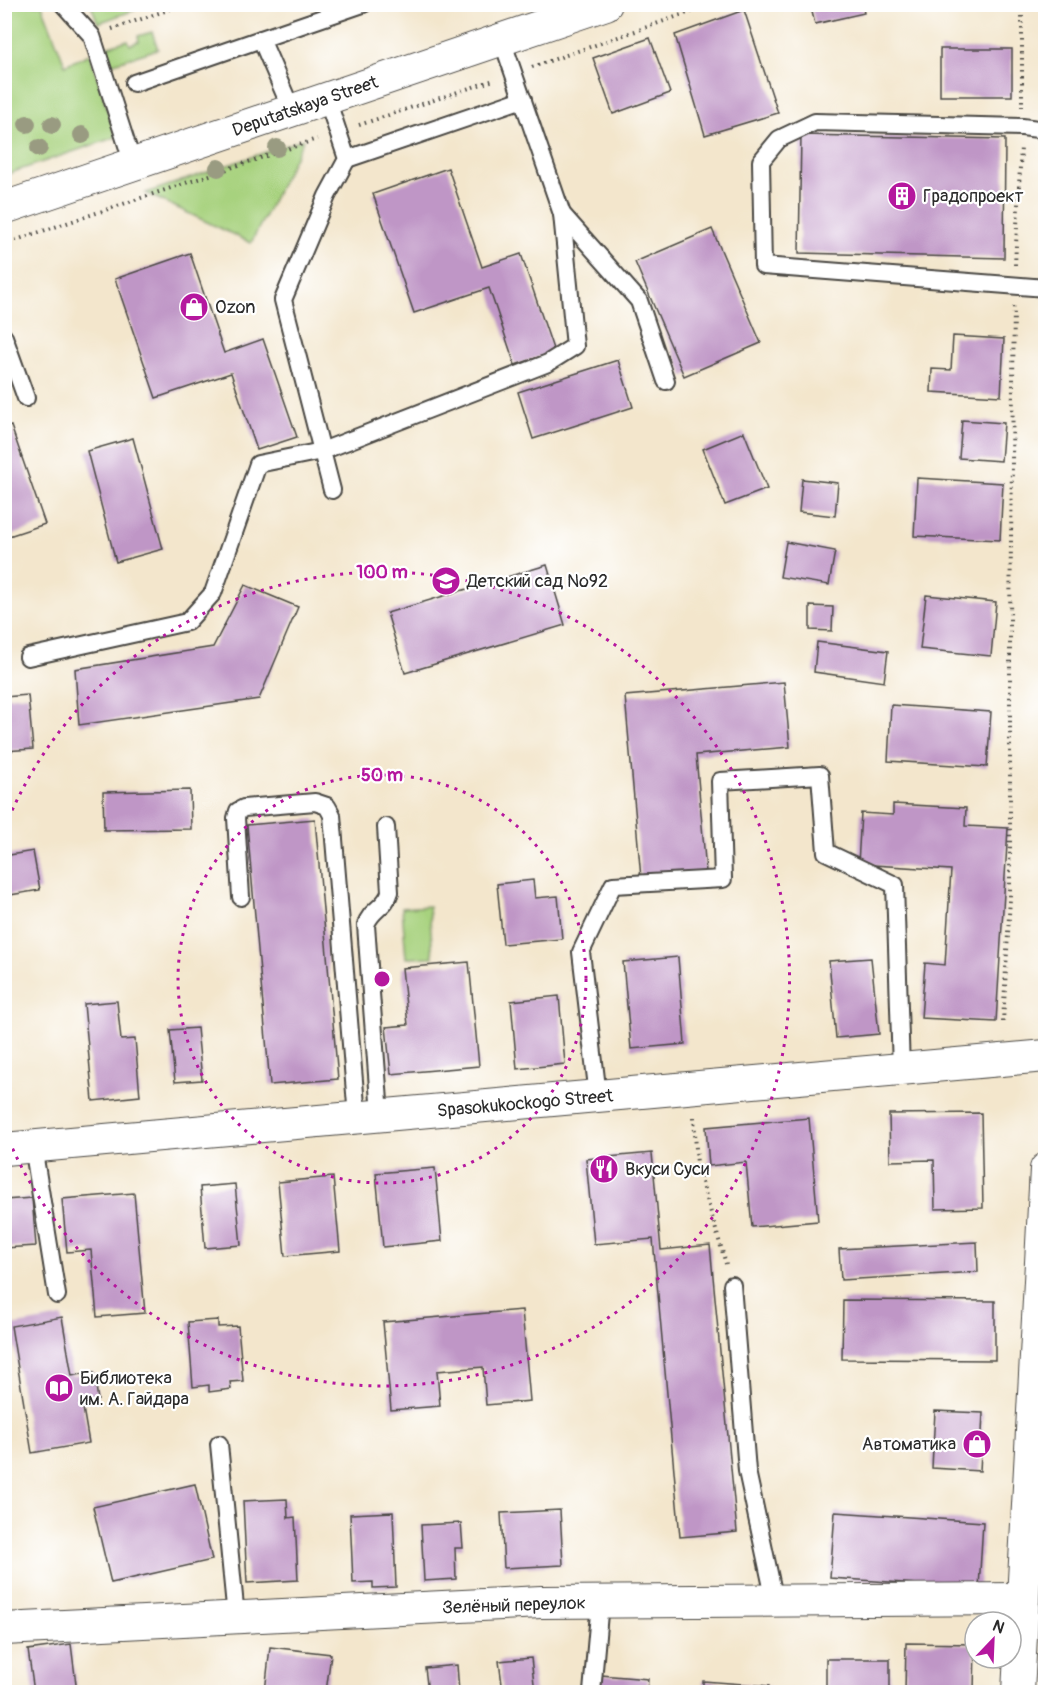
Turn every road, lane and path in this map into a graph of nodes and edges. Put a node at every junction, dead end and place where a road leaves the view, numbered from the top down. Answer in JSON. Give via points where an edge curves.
{"nodes":[{"id":1,"x":63,"y":4,"type":"edge"},
{"id":2,"x":185,"y":4,"type":"edge"},
{"id":3,"x":363,"y":4,"type":"edge"},
{"id":4,"x":606,"y":4,"type":"edge"},
{"id":5,"x":92,"y":36,"type":"junction"},
{"id":6,"x":261,"y":39,"type":"junction"},
{"id":7,"x":502,"y":40,"type":"junction"},
{"id":8,"x":134,"y":83,"type":"dead end"},
{"id":9,"x":327,"y":99,"type":"junction"},
{"id":10,"x":523,"y":99,"type":"junction"},
{"id":11,"x":292,"y":111,"type":"junction"},
{"id":12,"x":1046,"y":130,"type":"edge"},
{"id":13,"x":347,"y":159,"type":"junction"},
{"id":14,"x":133,"y":164,"type":"junction"},
{"id":15,"x":4,"y":208,"type":"edge"},
{"id":16,"x":562,"y":214,"type":"junction"},
{"id":17,"x":1014,"y":285,"type":"junction"},
{"id":18,"x":1046,"y":288,"type":"edge"},
{"id":19,"x":4,"y":337,"type":"edge"},
{"id":20,"x":666,"y":381,"type":"dead end"},
{"id":21,"x":26,"y":399,"type":"dead end"},
{"id":22,"x":322,"y":451,"type":"junction"},
{"id":23,"x":332,"y":490,"type":"dead end"},
{"id":24,"x":28,"y":657,"type":"dead end"},
{"id":25,"x":386,"y":827,"type":"dead end"},
{"id":26,"x":241,"y":897,"type":"dead end"},
{"id":27,"x":1003,"y":1022,"type":"dead end"},
{"id":28,"x":1046,"y":1056,"type":"edge"},
{"id":29,"x":900,"y":1069,"type":"junction"},
{"id":30,"x":598,"y":1096,"type":"junction"},
{"id":31,"x":693,"y":1109,"type":"dead end"},
{"id":32,"x":368,"y":1116,"type":"junction"},
{"id":33,"x":19,"y":1147,"type":"edge"},
{"id":34,"x":1046,"y":1169,"type":"edge"},
{"id":35,"x":732,"y":1285,"type":"joint"},
{"id":36,"x":57,"y":1295,"type":"dead end"},
{"id":37,"x":219,"y":1444,"type":"dead end"},
{"id":38,"x":1023,"y":1599,"type":"junction"},
{"id":39,"x":775,"y":1601,"type":"junction"},
{"id":40,"x":600,"y":1602,"type":"junction"},
{"id":41,"x":236,"y":1617,"type":"junction"},
{"id":42,"x":4,"y":1629,"type":"edge"},
{"id":43,"x":592,"y":1692,"type":"edge"},
{"id":44,"x":1018,"y":1692,"type":"edge"}],
"edges":[{"from":1,"to":5,"type":"lane"},
{"from":2,"to":5,"type":"path"},
{"from":3,"to":6,"type":"lane"},
{"from":4,"to":7,"type":"street","name":"Deputatskaya Street"},
{"from":5,"to":14,"type":"lane"},
{"from":6,"to":8,"type":"lane"},
{"from":6,"to":11,"type":"lane"},
{"from":7,"to":9,"type":"street","name":"Deputatskaya Street"},
{"from":7,"to":10,"type":"lane"},
{"from":9,"to":11,"type":"street","name":"Deputatskaya Street"},
{"from":9,"to":13,"type":"lane"},
{"from":10,"to":13,"type":"lane"},
{"from":10,"to":16,"type":"lane"},
{"from":11,"to":14,"type":"street","name":"Deputatskaya Street"},
{"from":12,"to":17,"type":"lane","via":[[815,122],[779,139],[761,161],[763,266]]},
{"from":13,"to":22,"type":"lane","via":[[283,300]]},
{"from":14,"to":15,"type":"street","name":"Deputatskaya Street"},
{"from":16,"to":20,"type":"lane","via":[[639,301]]},
{"from":16,"to":22,"type":"lane","via":[[575,346],[548,363]]},
{"from":17,"to":18,"type":"lane"},
{"from":17,"to":27,"type":"path","via":[[1010,898]]},
{"from":19,"to":21,"type":"lane"},
{"from":22,"to":23,"type":"lane"},
{"from":22,"to":24,"type":"lane","via":[[258,464],[213,593],[187,622]]},
{"from":25,"to":32,"type":"lane","via":[[390,892],[388,900],[366,925]]},
{"from":26,"to":32,"type":"lane","via":[[238,811],[244,807],[315,802],[327,806],[332,815]]},
{"from":28,"to":29,"type":"street","name":"Spasokukoсkogo Street"},
{"from":29,"to":30,"type":"street","name":"Spasokukoсkogo Street"},
{"from":29,"to":30,"type":"lane","via":[[895,885],[826,852],[820,775],[720,781],[723,879],[613,885],[581,952]]},
{"from":30,"to":32,"type":"street","name":"Spasokukoсkogo Street"},
{"from":31,"to":35,"type":"path","via":[[697,1165]]},
{"from":32,"to":33,"type":"street","name":"Spasokukoсkogo Street"},
{"from":33,"to":36,"type":"lane"},
{"from":34,"to":38,"type":"street"},
{"from":35,"to":39,"type":"lane","via":[[747,1471]]},
{"from":37,"to":41,"type":"lane"},
{"from":38,"to":39,"type":"street","name":"Зелёный переулок"},
{"from":38,"to":44,"type":"street"},
{"from":39,"to":40,"type":"street","name":"Зелёный переулок"},
{"from":40,"to":41,"type":"street","name":"Зелёный переулок"},
{"from":40,"to":43,"type":"lane"},
{"from":41,"to":42,"type":"street","name":"Зелёный переулок"}]}
